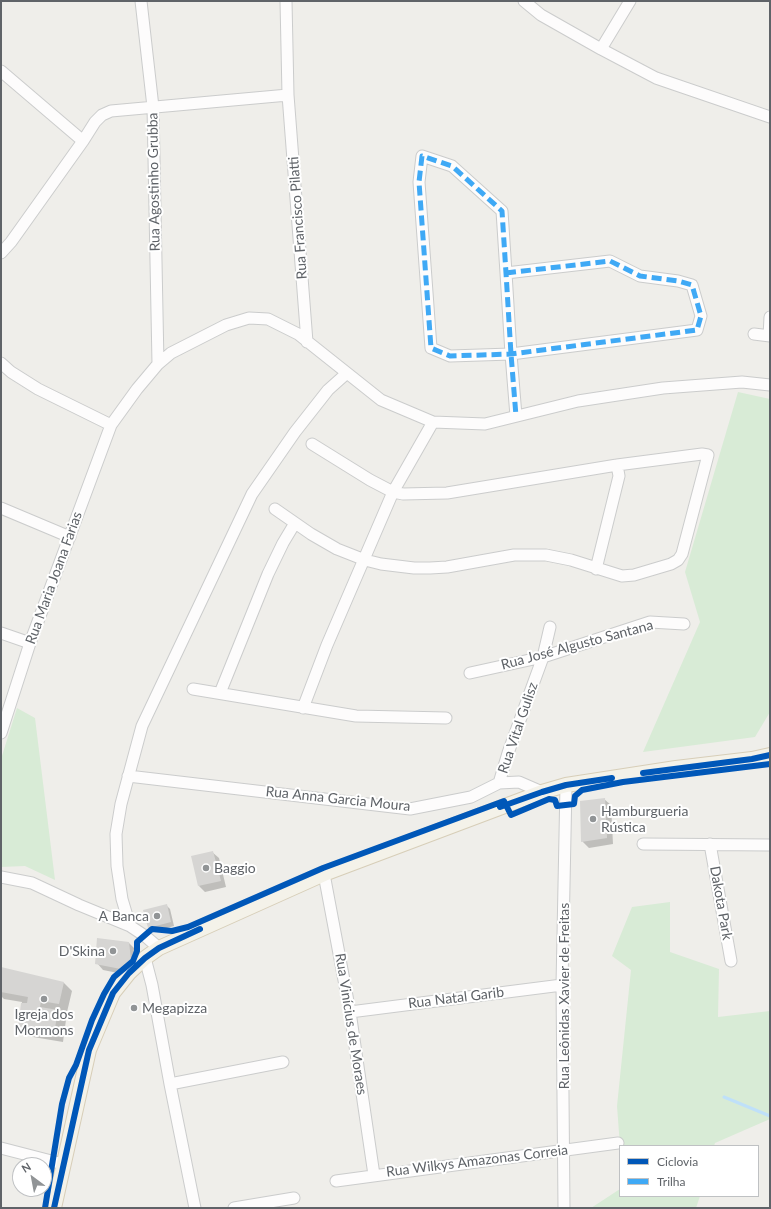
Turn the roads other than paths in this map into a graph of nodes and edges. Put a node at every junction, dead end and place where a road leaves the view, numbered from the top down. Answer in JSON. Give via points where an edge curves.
{"nodes":[{"id":1,"x":141,"y":1,"type":"edge"},
{"id":2,"x":286,"y":1,"type":"edge"},
{"id":3,"x":524,"y":1,"type":"edge"},
{"id":4,"x":630,"y":1,"type":"edge"},
{"id":5,"x":601,"y":49,"type":"junction"},
{"id":6,"x":1,"y":71,"type":"edge"},
{"id":7,"x":288,"y":95,"type":"junction"},
{"id":8,"x":153,"y":107,"type":"junction"},
{"id":9,"x":770,"y":117,"type":"edge"},
{"id":10,"x":84,"y":141,"type":"junction"},
{"id":11,"x":1,"y":253,"type":"edge"},
{"id":12,"x":506,"y":274,"type":"junction"},
{"id":13,"x":770,"y":317,"type":"edge"},
{"id":14,"x":754,"y":334,"type":"dead end"},
{"id":15,"x":769,"y":336,"type":"edge"},
{"id":16,"x":307,"y":342,"type":"junction"},
{"id":17,"x":511,"y":354,"type":"junction"},
{"id":18,"x":1,"y":363,"type":"edge"},
{"id":19,"x":158,"y":364,"type":"junction"},
{"id":20,"x":346,"y":373,"type":"junction"},
{"id":21,"x":770,"y":386,"type":"edge"},
{"id":22,"x":516,"y":416,"type":"junction"},
{"id":23,"x":433,"y":422,"type":"junction"},
{"id":24,"x":111,"y":425,"type":"junction"},
{"id":25,"x":312,"y":444,"type":"dead end"},
{"id":26,"x":617,"y":465,"type":"junction"},
{"id":27,"x":393,"y":492,"type":"junction"},
{"id":28,"x":1,"y":508,"type":"edge"},
{"id":29,"x":275,"y":509,"type":"dead end"},
{"id":30,"x":295,"y":523,"type":"junction"},
{"id":31,"x":70,"y":537,"type":"junction"},
{"id":32,"x":365,"y":560,"type":"junction"},
{"id":33,"x":596,"y":569,"type":"junction"},
{"id":34,"x":684,"y":624,"type":"dead end"},
{"id":35,"x":550,"y":627,"type":"dead end"},
{"id":36,"x":1,"y":633,"type":"edge"},
{"id":37,"x":30,"y":643,"type":"junction"},
{"id":38,"x":543,"y":657,"type":"junction"},
{"id":39,"x":470,"y":673,"type":"dead end"},
{"id":40,"x":193,"y":689,"type":"dead end"},
{"id":41,"x":220,"y":694,"type":"junction"},
{"id":42,"x":303,"y":708,"type":"junction"},
{"id":43,"x":446,"y":718,"type":"dead end"},
{"id":44,"x":1,"y":733,"type":"edge"},
{"id":45,"x":770,"y":755,"type":"edge"},
{"id":46,"x":128,"y":776,"type":"junction"},
{"id":47,"x":500,"y":783,"type":"junction"},
{"id":48,"x":566,"y":785,"type":"junction"},
{"id":49,"x":542,"y":792,"type":"junction"},
{"id":50,"x":643,"y":844,"type":"dead end"},
{"id":51,"x":710,"y":844,"type":"junction"},
{"id":52,"x":770,"y":845,"type":"edge"},
{"id":53,"x":324,"y":874,"type":"junction"},
{"id":54,"x":1,"y":877,"type":"edge"},
{"id":55,"x":130,"y":926,"type":"junction"},
{"id":56,"x":159,"y":948,"type":"junction"},
{"id":57,"x":145,"y":958,"type":"junction"},
{"id":58,"x":731,"y":961,"type":"dead end"},
{"id":59,"x":562,"y":985,"type":"junction"},
{"id":60,"x":350,"y":1012,"type":"junction"},
{"id":61,"x":282,"y":1062,"type":"dead end"},
{"id":62,"x":170,"y":1084,"type":"junction"},
{"id":63,"x":618,"y":1143,"type":"dead end"},
{"id":64,"x":1,"y":1148,"type":"edge"},
{"id":65,"x":564,"y":1150,"type":"junction"},
{"id":66,"x":63,"y":1164,"type":"junction"},
{"id":67,"x":374,"y":1175,"type":"junction"},
{"id":68,"x":336,"y":1181,"type":"dead end"},
{"id":69,"x":294,"y":1198,"type":"dead end"},
{"id":70,"x":54,"y":1208,"type":"edge"},
{"id":71,"x":195,"y":1208,"type":"edge"},
{"id":72,"x":234,"y":1208,"type":"edge"},
{"id":73,"x":564,"y":1208,"type":"edge"}],
"edges":[{"from":1,"to":8,"type":"street","name":"Rua Agostinho Grubba"},
{"from":2,"to":7,"type":"street","name":"Rua Francisco Pilatti"},
{"from":3,"to":5,"type":"street","via":[[541,15]]},
{"from":4,"to":5,"type":"street"},
{"from":5,"to":9,"type":"street","via":[[656,78]]},
{"from":6,"to":10,"type":"street"},
{"from":7,"to":8,"type":"street"},
{"from":7,"to":16,"type":"street","name":"Rua Francisco Pilatti"},
{"from":8,"to":10,"type":"street","via":[[111,111],[102,115]]},
{"from":8,"to":19,"type":"street","name":"Rua Agostinho Grubba"},
{"from":10,"to":11,"type":"street"},
{"from":12,"to":17,"type":"street"},
{"from":12,"to":17,"type":"street","via":[[610,261],[640,276],[678,280],[692,285],[700,316],[697,330]]},
{"from":12,"to":17,"type":"street","via":[[502,211],[452,166],[422,156],[419,182],[431,348],[450,356]]},
{"from":13,"to":15,"type":"street"},
{"from":14,"to":15,"type":"street"},
{"from":16,"to":19,"type":"street","name":"Rua Maria Joana Farias","via":[[298,334],[268,319],[249,318],[226,324],[171,353]]},
{"from":16,"to":20,"type":"street","name":"Rua Maria Joana Farias"},
{"from":17,"to":22,"type":"street"},
{"from":18,"to":24,"type":"street","via":[[38,389]]},
{"from":19,"to":24,"type":"street","name":"Rua Maria Joana Farias"},
{"from":20,"to":23,"type":"street","name":"Rua Maria Joana Farias","via":[[381,400]]},
{"from":20,"to":46,"type":"street","via":[[328,390],[252,494],[142,726]]},
{"from":21,"to":22,"type":"street","via":[[742,382],[663,388],[578,400]]},
{"from":22,"to":23,"type":"street","via":[[485,424]]},
{"from":23,"to":27,"type":"street"},
{"from":24,"to":31,"type":"street","name":"Rua Maria Joana Farias"},
{"from":25,"to":27,"type":"street"},
{"from":26,"to":27,"type":"street","via":[[447,493]]},
{"from":26,"to":33,"type":"street","via":[[620,476]]},
{"from":26,"to":33,"type":"street","via":[[708,455],[682,554],[678,560],[634,575],[622,576]]},
{"from":27,"to":32,"type":"street"},
{"from":28,"to":31,"type":"street"},
{"from":29,"to":30,"type":"street"},
{"from":30,"to":32,"type":"street","via":[[330,546]]},
{"from":30,"to":41,"type":"street","via":[[268,574]]},
{"from":31,"to":37,"type":"street","name":"Rua Maria Joana Farias"},
{"from":32,"to":33,"type":"street","via":[[397,567],[430,568],[514,555],[530,555],[559,557]]},
{"from":32,"to":42,"type":"street","via":[[327,645]]},
{"from":34,"to":38,"type":"street","name":"Rua José Algusto Santana","via":[[650,622]]},
{"from":35,"to":38,"type":"street","name":"Rua Vital Gulisz"},
{"from":36,"to":37,"type":"street"},
{"from":37,"to":44,"type":"street","name":"Rua Maria Joana Farias"},
{"from":38,"to":39,"type":"street","name":"Rua José Algusto Santana"},
{"from":38,"to":47,"type":"street","name":"Rua Vital Gulisz"},
{"from":40,"to":41,"type":"street"},
{"from":41,"to":42,"type":"street"},
{"from":42,"to":43,"type":"street","via":[[356,716]]},
{"from":45,"to":48,"type":"main road"},
{"from":46,"to":47,"type":"street","name":"Rua Anna Garcia Moura","via":[[410,809],[471,797]]},
{"from":46,"to":55,"type":"street","via":[[116,834],[116,860],[122,899]]},
{"from":47,"to":49,"type":"street","name":"Rua Anna Garcia Moura","via":[[519,782]]},
{"from":48,"to":49,"type":"main road"},
{"from":48,"to":59,"type":"street","name":"Rua Leônidas Xavier de Freitas"},
{"from":49,"to":53,"type":"main road"},
{"from":50,"to":51,"type":"street","name":"Dakota Park"},
{"from":51,"to":52,"type":"street","name":"Dakota Park"},
{"from":51,"to":58,"type":"street","name":"Dakota Park"},
{"from":53,"to":56,"type":"main road"},
{"from":53,"to":60,"type":"street","name":"Rua Vinícius de Moraes"},
{"from":54,"to":55,"type":"street","via":[[32,883]]},
{"from":55,"to":56,"type":"street"},
{"from":56,"to":57,"type":"main road"},
{"from":57,"to":62,"type":"street"},
{"from":57,"to":66,"type":"main road","via":[[112,993],[89,1050]]},
{"from":59,"to":60,"type":"street","name":"Rua Natal Garib"},
{"from":59,"to":65,"type":"street","name":"Rua Leônidas Xavier de Freitas"},
{"from":60,"to":67,"type":"street","name":"Rua Vinícius de Moraes"},
{"from":61,"to":62,"type":"street"},
{"from":62,"to":71,"type":"street"},
{"from":63,"to":65,"type":"street","name":"Rua Wilkys Amazonas Correia"},
{"from":64,"to":66,"type":"street"},
{"from":65,"to":67,"type":"street","name":"Rua Wilkys Amazonas Correia"},
{"from":65,"to":73,"type":"street","name":"Rua Leônidas Xavier de Freitas"},
{"from":66,"to":70,"type":"main road"},
{"from":67,"to":68,"type":"street","name":"Rua Wilkys Amazonas Correia"},
{"from":69,"to":72,"type":"street"}]}
